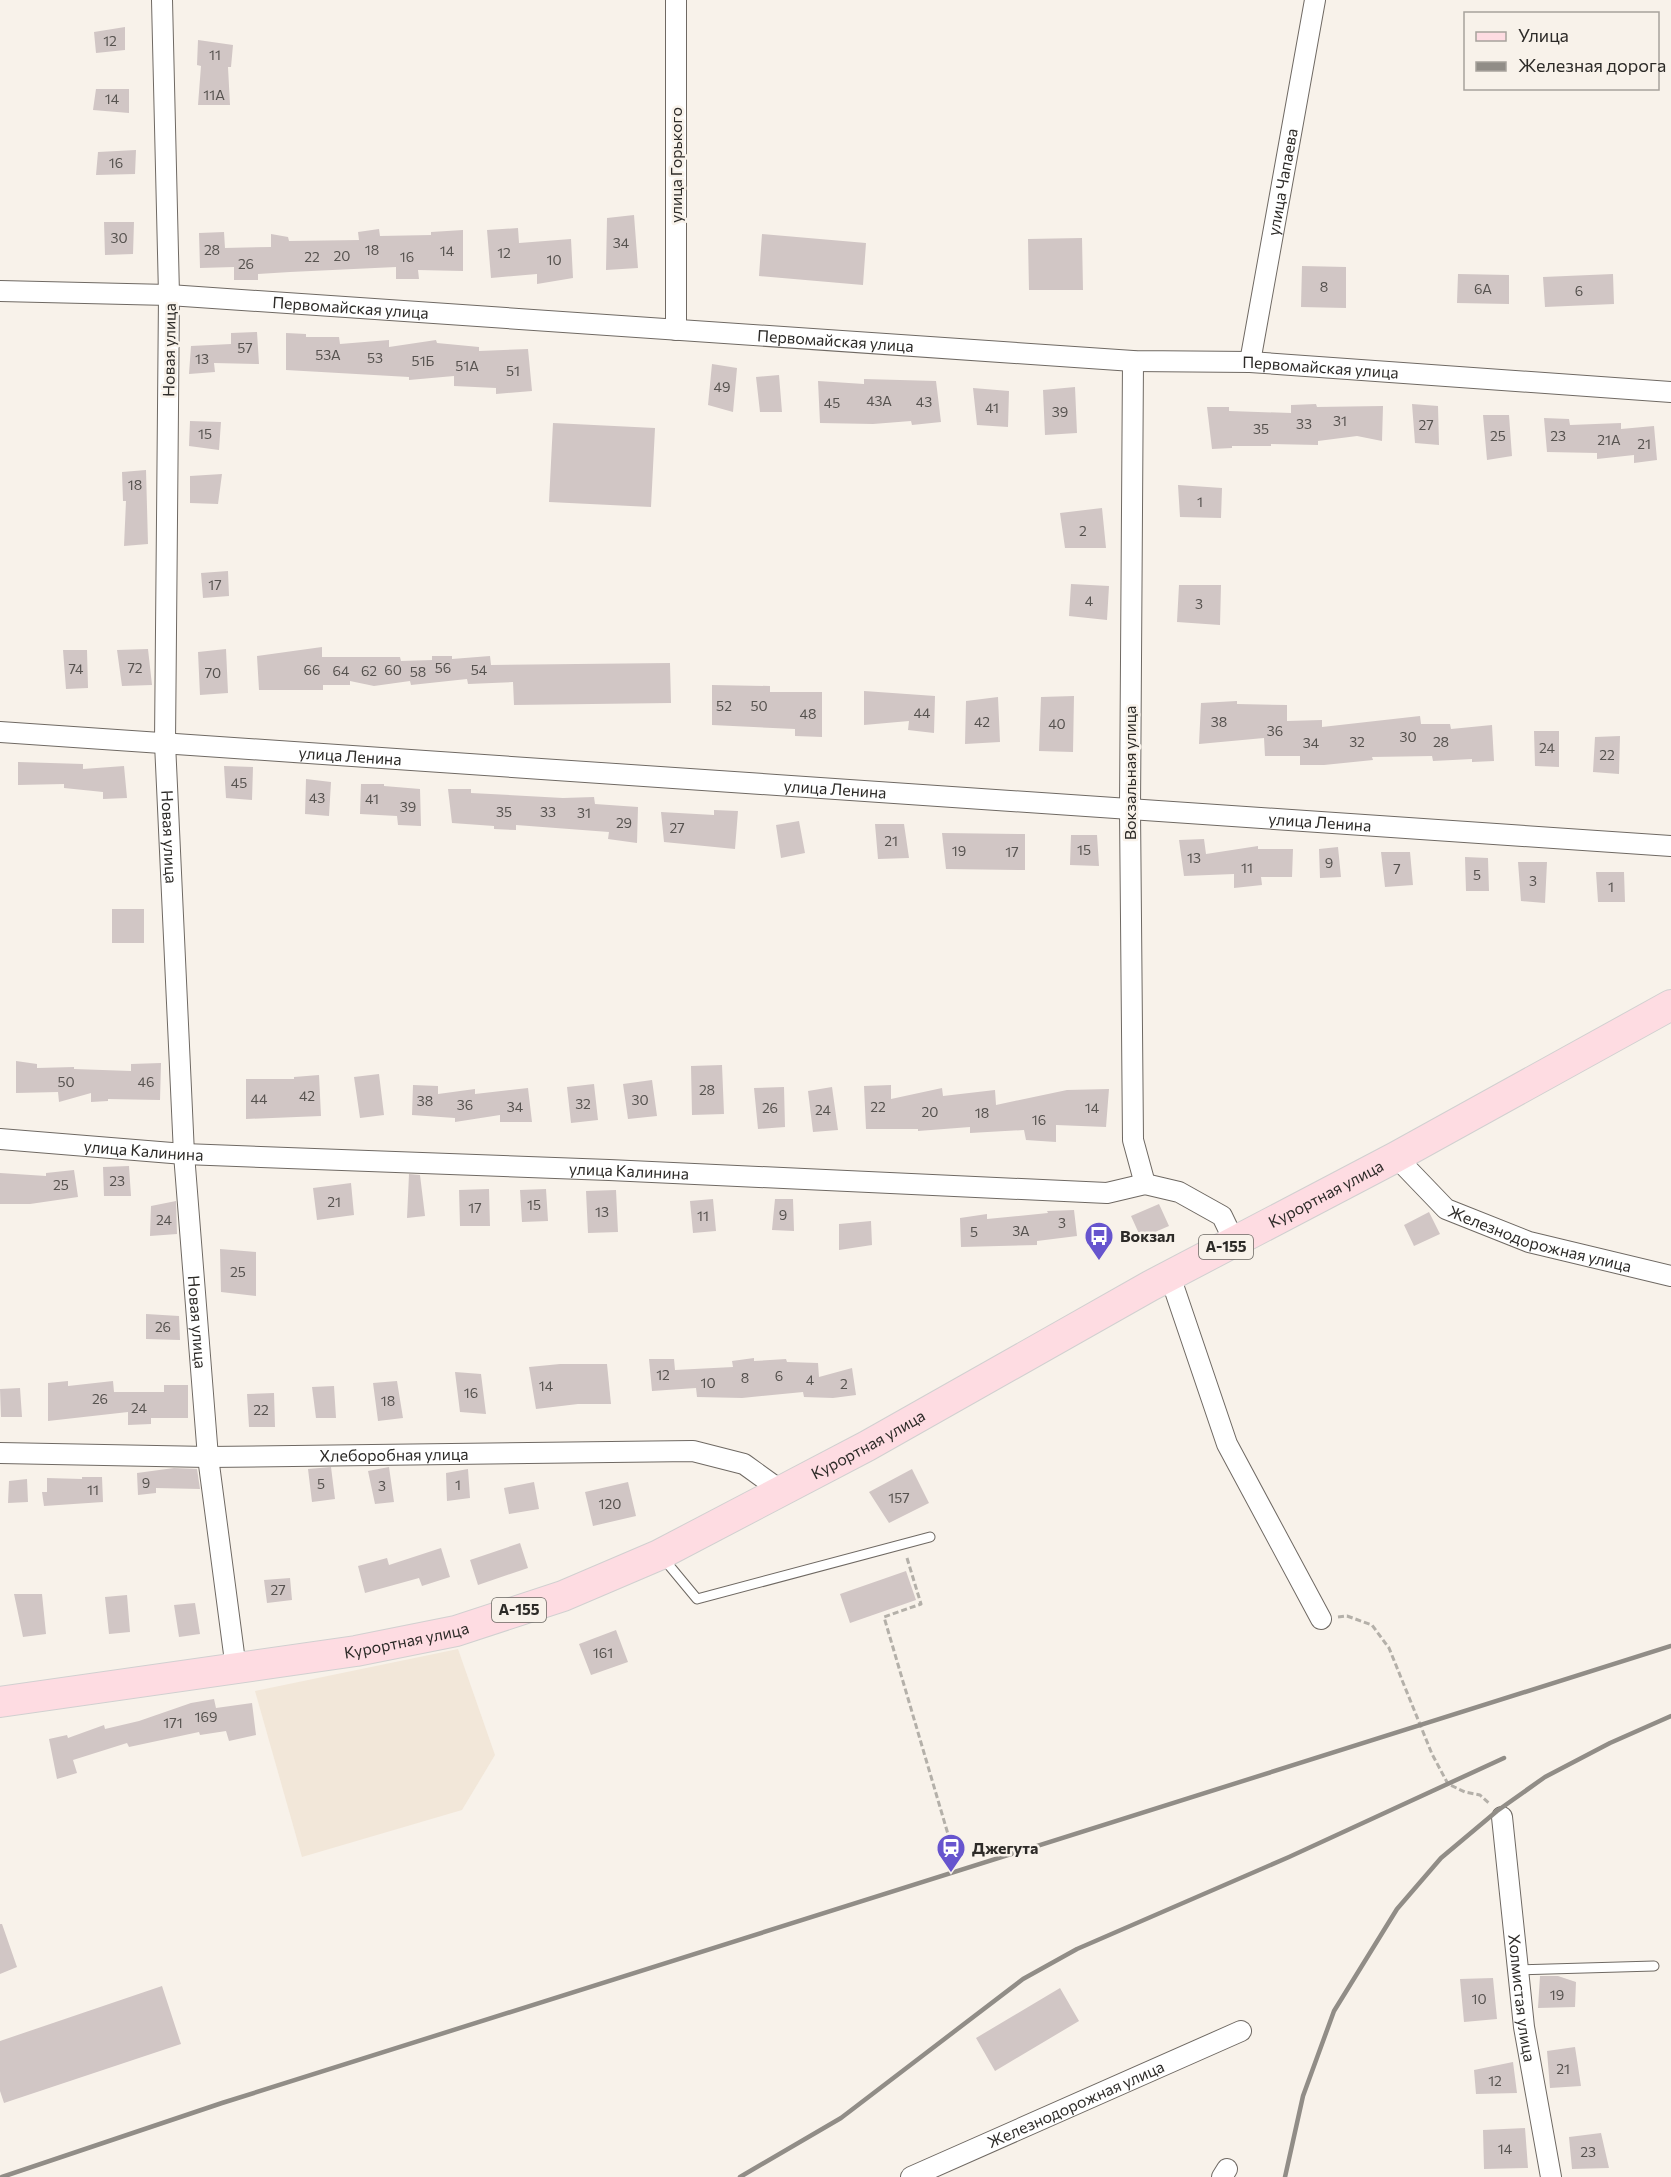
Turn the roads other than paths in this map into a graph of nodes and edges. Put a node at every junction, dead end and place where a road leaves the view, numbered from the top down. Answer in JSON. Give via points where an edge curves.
{"nodes":[{"id":1,"x":162,"y":0,"type":"edge"},
{"id":2,"x":676,"y":0,"type":"edge"},
{"id":3,"x":1315,"y":0,"type":"edge"},
{"id":4,"x":0,"y":291,"type":"edge"},
{"id":5,"x":169,"y":295,"type":"junction"},
{"id":6,"x":676,"y":330,"type":"junction"},
{"id":7,"x":1132,"y":361,"type":"junction"},
{"id":8,"x":1250,"y":362,"type":"junction"},
{"id":9,"x":1671,"y":392,"type":"edge"},
{"id":10,"x":0,"y":732,"type":"edge"},
{"id":11,"x":165,"y":743,"type":"junction"},
{"id":12,"x":1130,"y":810,"type":"junction"},
{"id":13,"x":1671,"y":846,"type":"edge"},
{"id":14,"x":1671,"y":1005,"type":"edge"},
{"id":15,"x":0,"y":1139,"type":"edge"},
{"id":16,"x":184,"y":1154,"type":"junction"},
{"id":17,"x":1396,"y":1157,"type":"junction"},
{"id":18,"x":1145,"y":1184,"type":"junction"},
{"id":19,"x":1235,"y":1243,"type":"junction"},
{"id":20,"x":1170,"y":1276,"type":"junction"},
{"id":21,"x":1671,"y":1276,"type":"edge"},
{"id":22,"x":0,"y":1453,"type":"edge"},
{"id":23,"x":208,"y":1457,"type":"junction"},
{"id":24,"x":780,"y":1490,"type":"junction"},
{"id":25,"x":930,"y":1537,"type":"dead end"},
{"id":26,"x":659,"y":1555,"type":"junction"},
{"id":27,"x":1321,"y":1619,"type":"road end"},
{"id":28,"x":236,"y":1669,"type":"junction"},
{"id":29,"x":0,"y":1702,"type":"edge"},
{"id":30,"x":1502,"y":1817,"type":"road end"},
{"id":31,"x":1654,"y":1966,"type":"dead end"},
{"id":32,"x":1518,"y":1970,"type":"junction"},
{"id":33,"x":1241,"y":2031,"type":"dead end"},
{"id":34,"x":911,"y":2177,"type":"edge"},
{"id":35,"x":1551,"y":2177,"type":"edge"}],
"edges":[{"from":1,"to":5,"type":"street","name":"Новая улица"},
{"from":2,"to":6,"type":"street","name":"улица Горького"},
{"from":3,"to":8,"type":"street","name":"улица Чапаева"},
{"from":4,"to":5,"type":"street","name":"Первомайская улица"},
{"from":5,"to":6,"type":"street","name":"Первомайская улица"},
{"from":5,"to":11,"type":"street","name":"Новая улица"},
{"from":6,"to":7,"type":"street","name":"Первомайская улица"},
{"from":7,"to":8,"type":"street","name":"Первомайская улица"},
{"from":7,"to":12,"type":"street","name":"Вокзальная улица"},
{"from":8,"to":9,"type":"street","name":"Первомайская улица"},
{"from":10,"to":11,"type":"street","name":"улица Ленина"},
{"from":11,"to":12,"type":"street","name":"улица Ленина"},
{"from":11,"to":16,"type":"street","name":"Новая улица"},
{"from":12,"to":13,"type":"street","name":"улица Ленина"},
{"from":12,"to":18,"type":"street","name":"Вокзальная улица","via":[[1133,1140]]},
{"from":14,"to":17,"type":"main road","name":"Курортная улица","number":"А-155"},
{"from":15,"to":16,"type":"street","name":"улица Калинина"},
{"from":16,"to":18,"type":"street","name":"улица Калинина","via":[[1107,1193]]},
{"from":16,"to":23,"type":"street","name":"Новая улица"},
{"from":17,"to":19,"type":"main road","name":"Курортная улица","number":"А-155"},
{"from":17,"to":21,"type":"street","name":"Железнодорожная улица","via":[[1446,1209],[1529,1242]]},
{"from":18,"to":19,"type":"street","name":"улица Калинина","via":[[1179,1192],[1222,1216]]},
{"from":19,"to":20,"type":"main road","name":"Курортная улица","number":"А-155"},
{"from":20,"to":24,"type":"main road","name":"Курортная улица","number":"А-155","via":[[867,1446]]},
{"from":20,"to":27,"type":"street","via":[[1227,1444]]},
{"from":22,"to":23,"type":"street","name":"Хлеборобная улица"},
{"from":23,"to":24,"type":"street","name":"Хлеборобная улица","via":[[693,1451],[744,1464]]},
{"from":23,"to":28,"type":"street","name":"Новая улица"},
{"from":24,"to":26,"type":"main road","name":"Курортная улица","number":"А-155"},
{"from":25,"to":26,"type":"lane","via":[[697,1599]]},
{"from":26,"to":28,"type":"main road","name":"Курортная улица","number":"А-155","via":[[562,1596],[456,1631]]},
{"from":28,"to":29,"type":"main road","name":"Курортная улица","number":"А-155"},
{"from":30,"to":32,"type":"street","name":"Холмистая улица"},
{"from":31,"to":32,"type":"lane"},
{"from":32,"to":35,"type":"street","name":"Холмистая улица","via":[[1524,2027]]},
{"from":33,"to":34,"type":"street","name":"Железнодорожная улица"}]}
